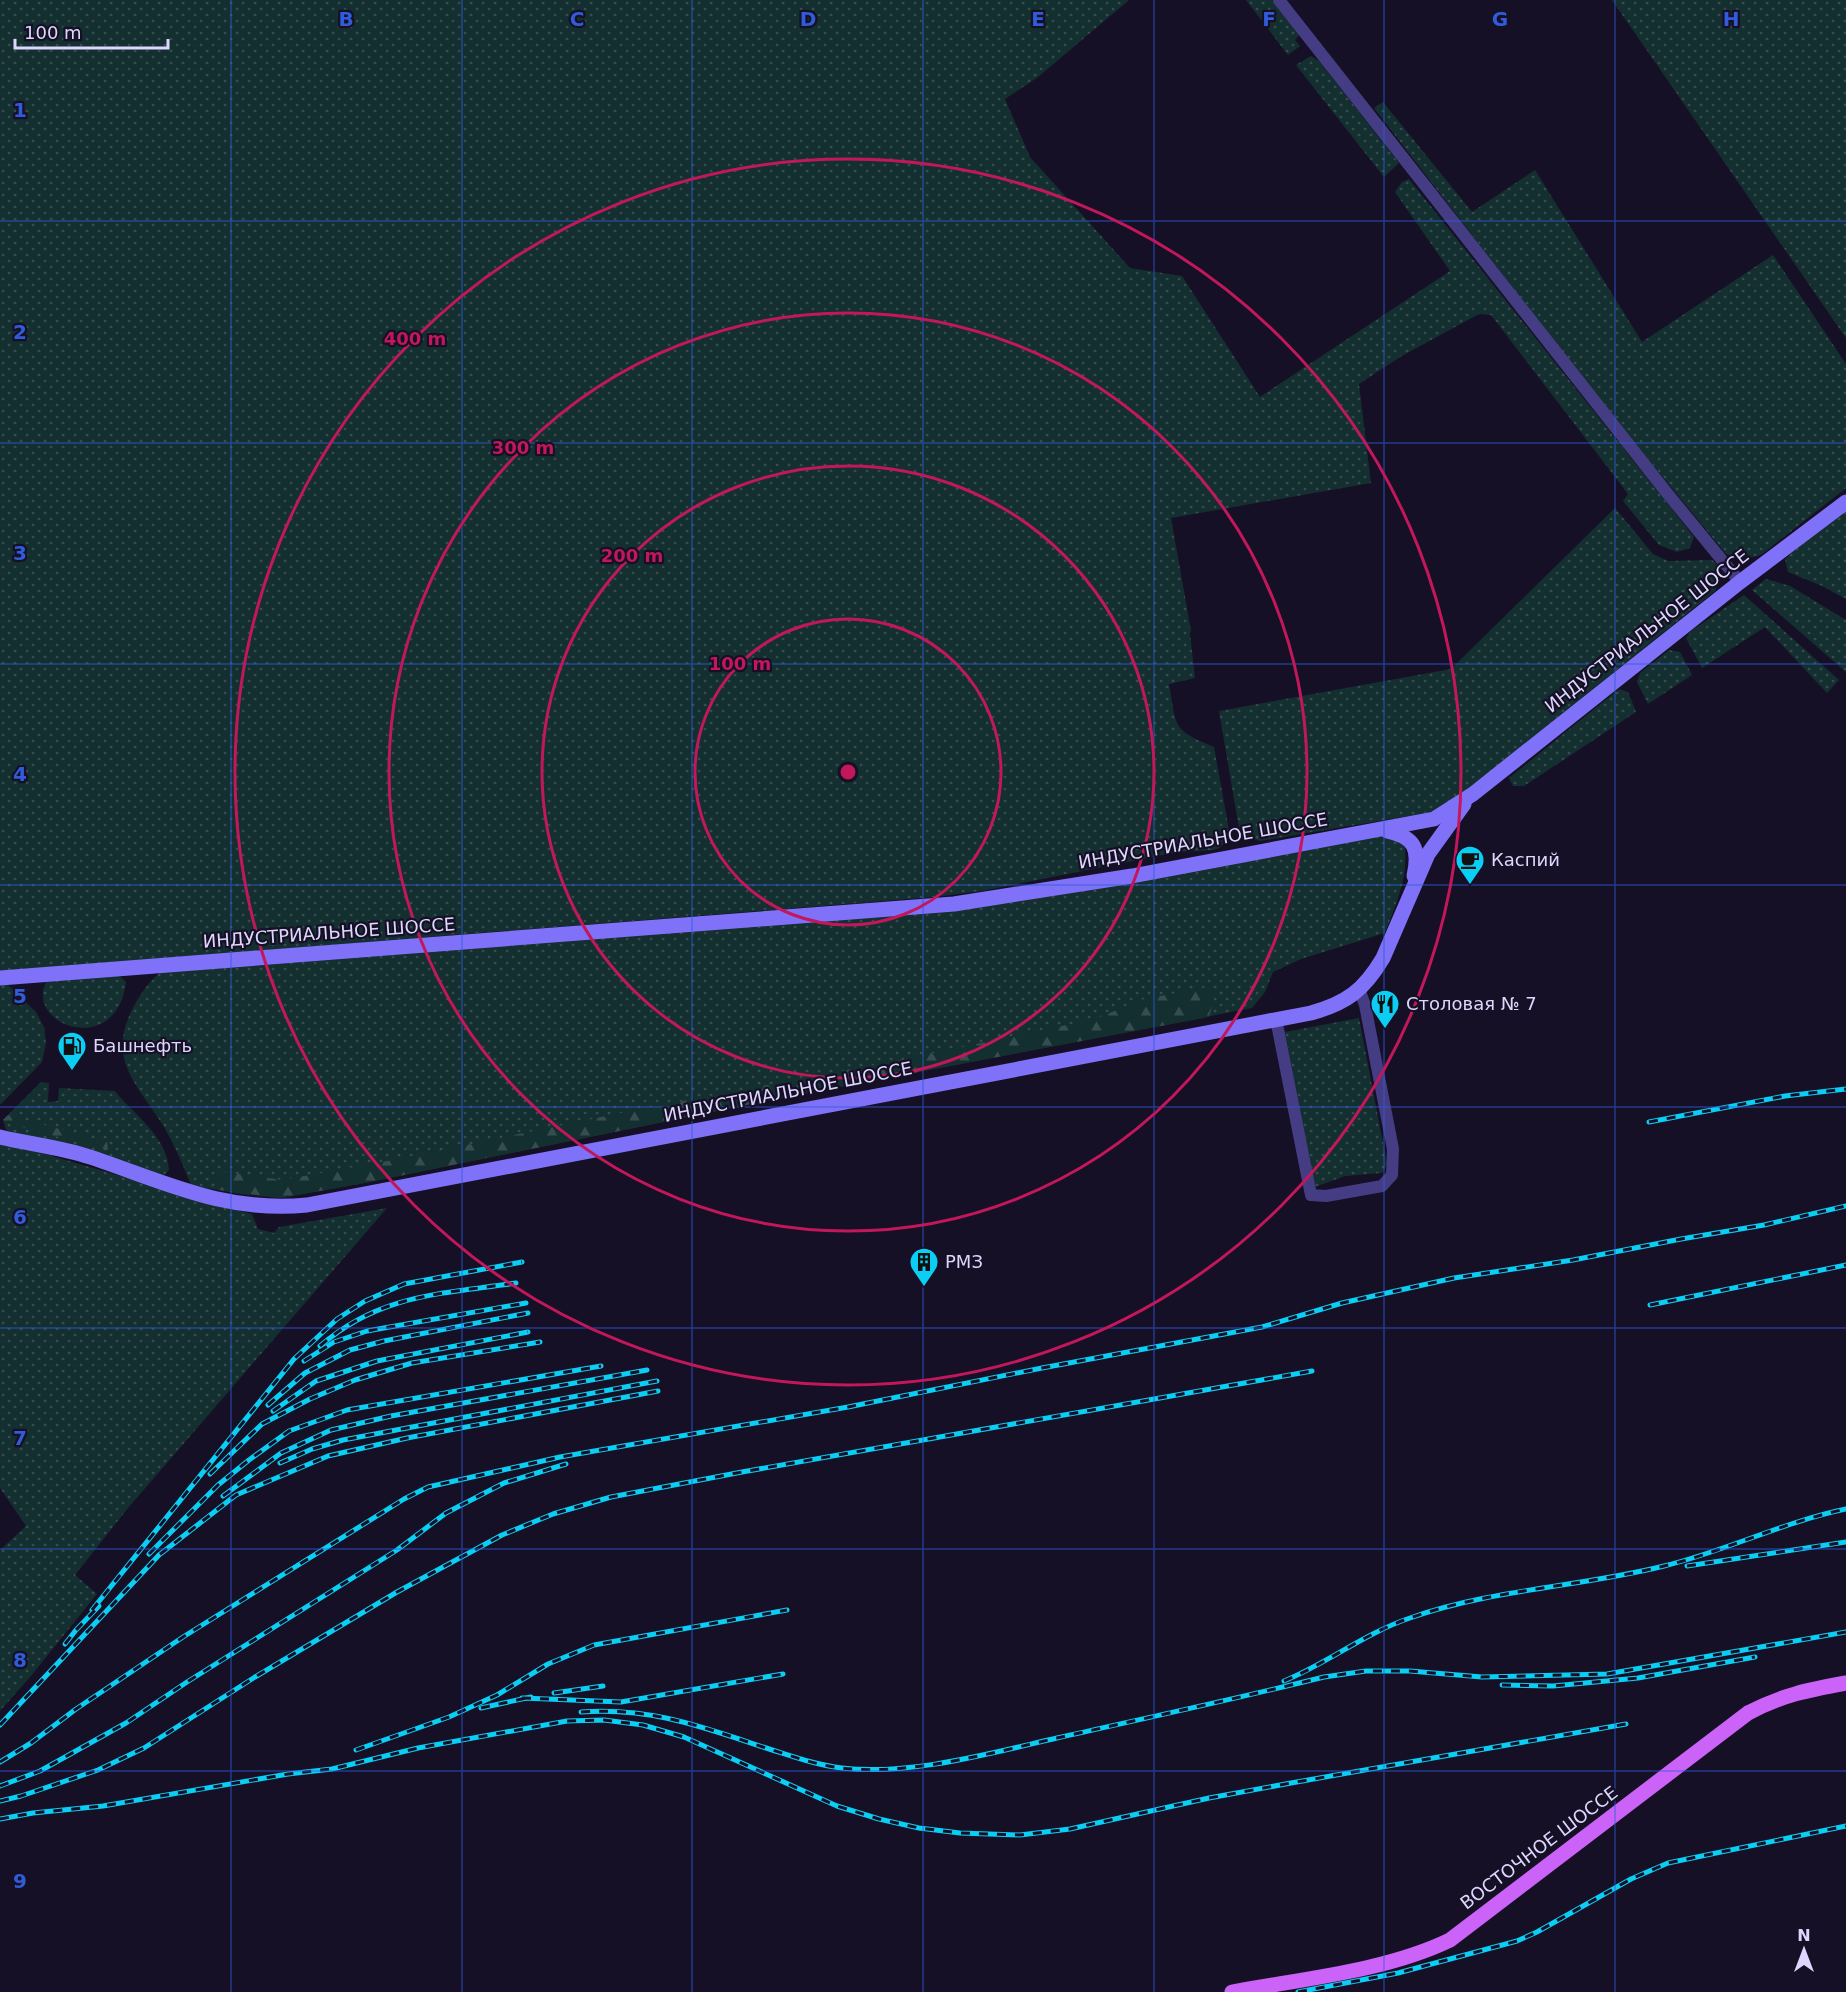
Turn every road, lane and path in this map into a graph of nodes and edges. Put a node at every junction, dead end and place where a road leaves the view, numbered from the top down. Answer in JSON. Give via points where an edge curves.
{"nodes":[{"id":1,"x":1279,"y":0,"type":"edge"},
{"id":2,"x":1846,"y":502,"type":"edge"},
{"id":3,"x":1740,"y":582,"type":"junction"},
{"id":4,"x":1473,"y":794,"type":"junction"},
{"id":5,"x":1377,"y":828,"type":"junction"},
{"id":6,"x":1408,"y":899,"type":"junction"},
{"id":7,"x":0,"y":978,"type":"edge"},
{"id":8,"x":1359,"y":989,"type":"junction"},
{"id":9,"x":1276,"y":1019,"type":"junction"},
{"id":10,"x":0,"y":1137,"type":"edge"},
{"id":11,"x":1846,"y":1683,"type":"edge"},
{"id":12,"x":1232,"y":1992,"type":"edge"}],
"edges":[{"from":1,"to":3,"type":"street"},
{"from":2,"to":3,"type":"main road","name":"ИНДУСТРИАЛЬНОЕ ШОССЕ"},
{"from":3,"to":4,"type":"main road","name":"ИНДУСТРИАЛЬНОЕ ШОССЕ"},
{"from":4,"to":5,"type":"main road","name":"ИНДУСТРИАЛЬНОЕ ШОССЕ","via":[[1434,819]]},
{"from":4,"to":6,"type":"main road","name":"ИНДУСТРИАЛЬНОЕ ШОССЕ","via":[[1428,854]]},
{"from":5,"to":6,"type":"main road","via":[[1404,834],[1412,842],[1416,867]]},
{"from":5,"to":7,"type":"main road","name":"ИНДУСТРИАЛЬНОЕ ШОССЕ","via":[[1132,876],[954,904]]},
{"from":6,"to":8,"type":"main road","name":"ИНДУСТРИАЛЬНОЕ ШОССЕ","via":[[1383,957]]},
{"from":8,"to":9,"type":"main road","name":"ИНДУСТРИАЛЬНОЕ ШОССЕ","via":[[1333,1006]]},
{"from":8,"to":9,"type":"street","via":[[1393,1149],[1392,1175],[1382,1186],[1311,1195]]},
{"from":9,"to":10,"type":"main road","name":"ИНДУСТРИАЛЬНОЕ ШОССЕ","via":[[282,1208],[234,1203],[183,1191],[87,1156]]},
{"from":11,"to":12,"type":"main road","name":"ВОСТОЧНОЕ ШОССЕ","via":[[1774,1700],[1748,1713],[1450,1940],[1423,1953],[1369,1967]]}]}
